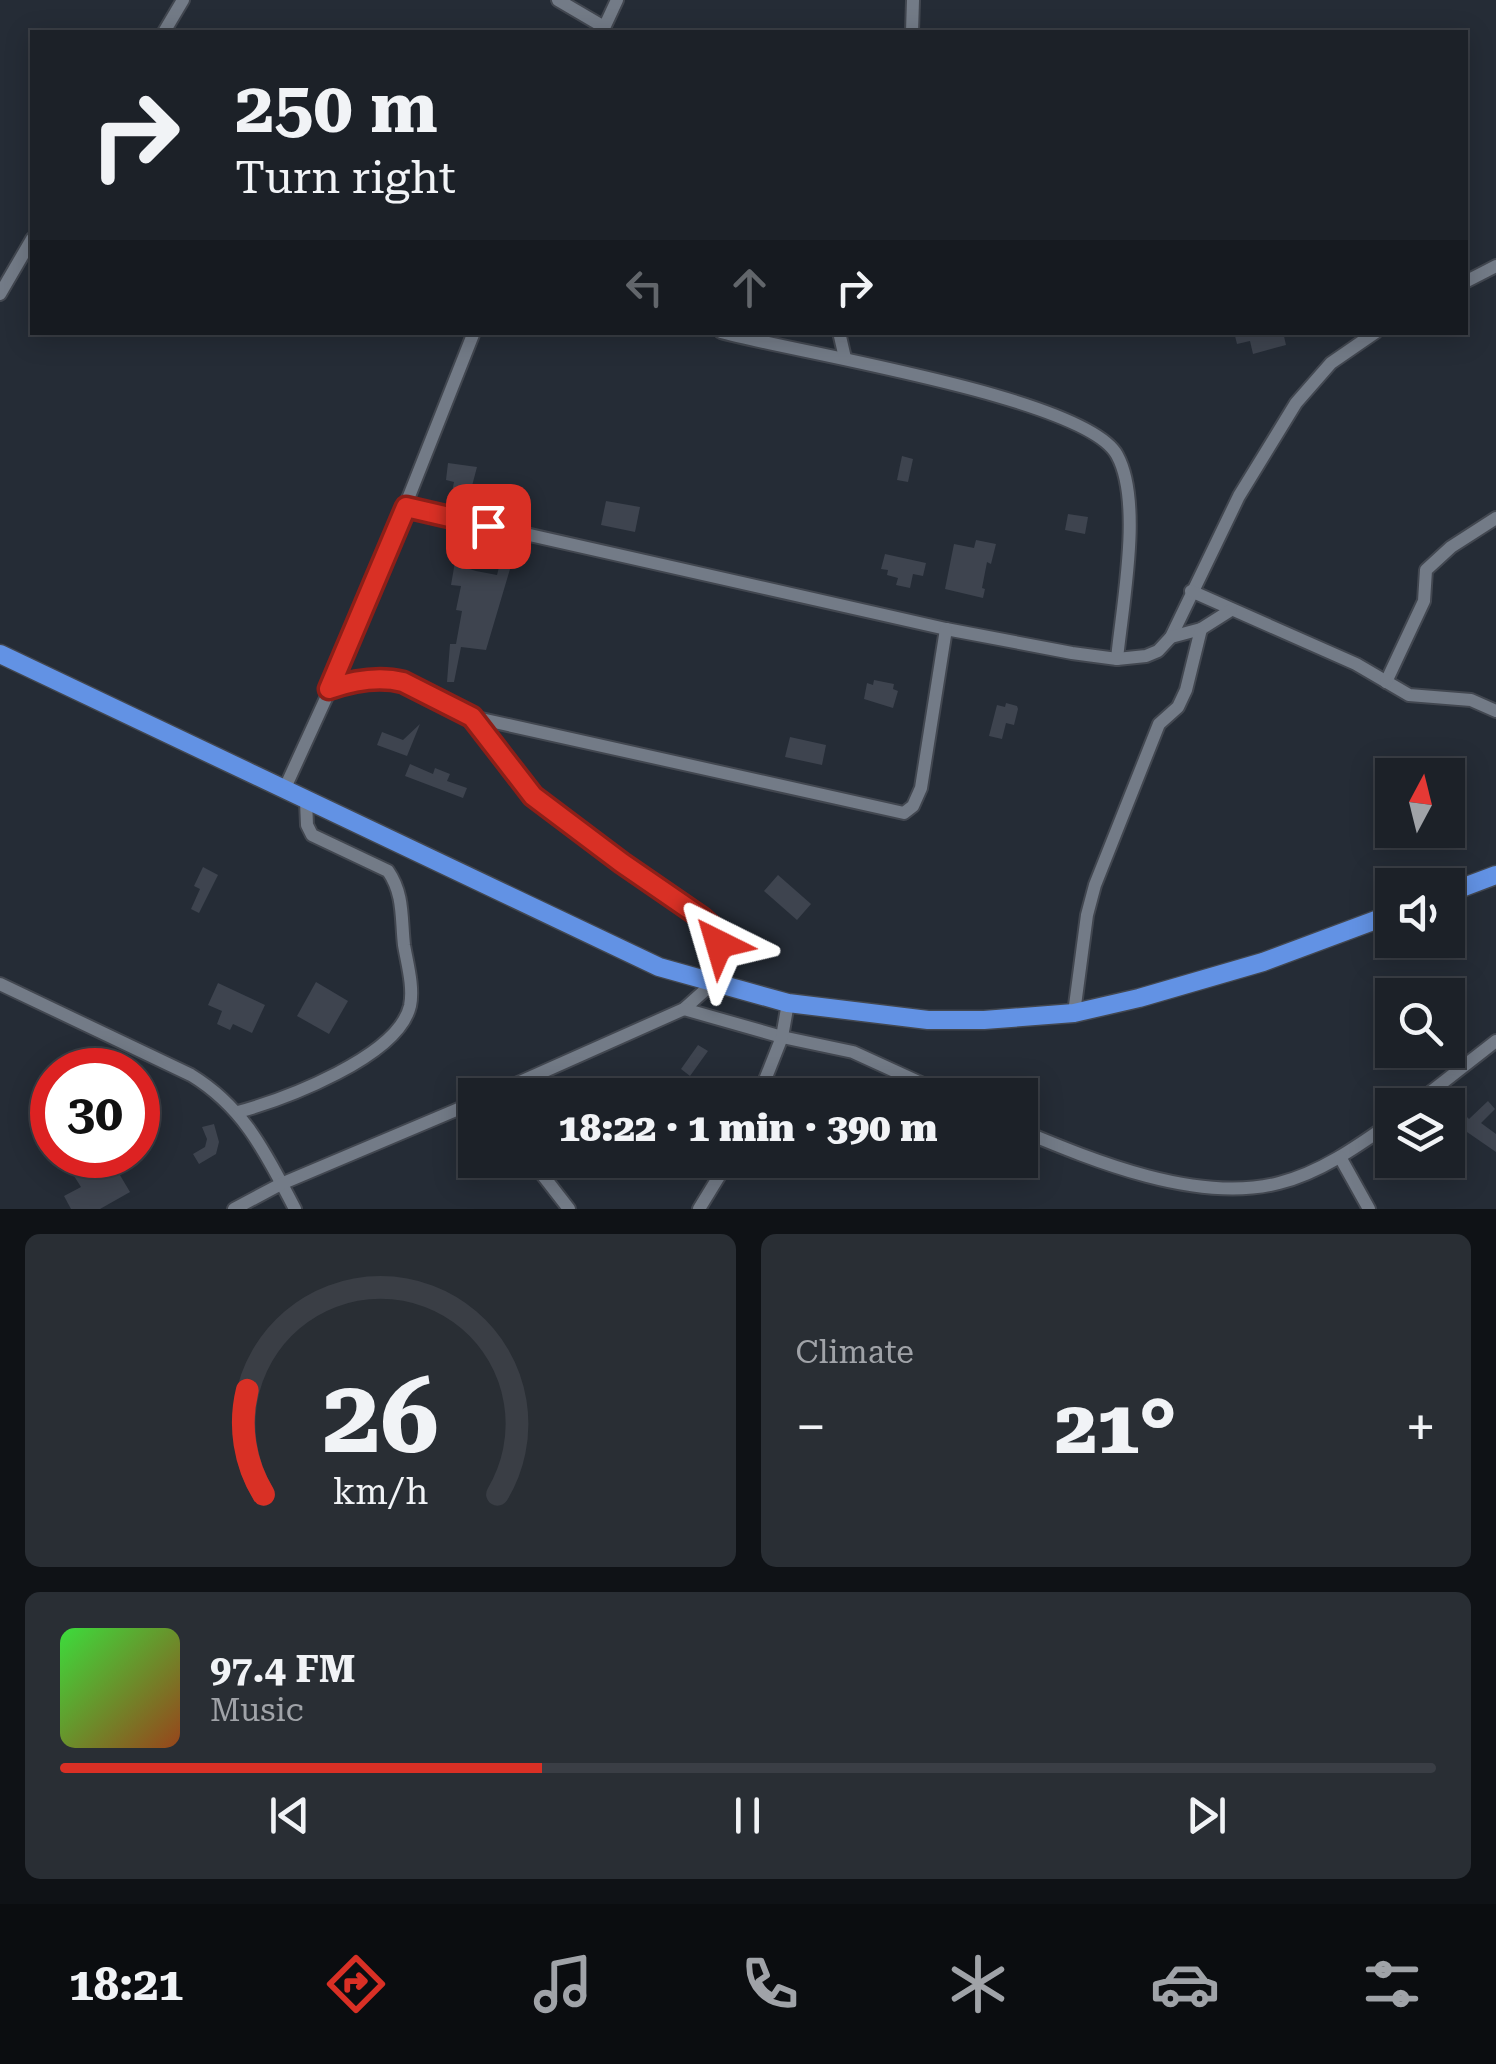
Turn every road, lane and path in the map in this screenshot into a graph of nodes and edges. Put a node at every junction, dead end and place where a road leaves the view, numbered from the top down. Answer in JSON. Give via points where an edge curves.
{"nodes":[{"id":1,"x":183,"y":0,"type":"edge"},
{"id":2,"x":558,"y":0,"type":"edge"},
{"id":3,"x":617,"y":0,"type":"edge"},
{"id":4,"x":913,"y":0,"type":"edge"},
{"id":5,"x":165,"y":30,"type":"edge"},
{"id":6,"x":603,"y":30,"type":"edge"},
{"id":7,"x":912,"y":30,"type":"edge"},
{"id":8,"x":30,"y":242,"type":"edge"},
{"id":9,"x":1496,"y":266,"type":"edge"},
{"id":10,"x":1468,"y":280,"type":"edge"},
{"id":11,"x":0,"y":294,"type":"edge"},
{"id":12,"x":473,"y":335,"type":"edge"},
{"id":13,"x":735,"y":335,"type":"edge"},
{"id":14,"x":840,"y":335,"type":"edge"},
{"id":15,"x":1372,"y":335,"type":"edge"},
{"id":16,"x":846,"y":358,"type":"junction"},
{"id":17,"x":406,"y":507,"type":"junction"},
{"id":18,"x":1496,"y":518,"type":"edge"},
{"id":19,"x":1190,"y":591,"type":"junction"},
{"id":20,"x":1231,"y":610,"type":"junction"},
{"id":21,"x":946,"y":629,"type":"junction"},
{"id":22,"x":1201,"y":629,"type":"junction"},
{"id":23,"x":1170,"y":637,"type":"junction"},
{"id":24,"x":0,"y":654,"type":"edge"},
{"id":25,"x":1117,"y":659,"type":"junction"},
{"id":26,"x":1386,"y":682,"type":"junction"},
{"id":27,"x":329,"y":689,"type":"junction"},
{"id":28,"x":1496,"y":711,"type":"edge"},
{"id":29,"x":472,"y":717,"type":"junction"},
{"id":30,"x":284,"y":790,"type":"junction"},
{"id":31,"x":306,"y":800,"type":"junction"},
{"id":32,"x":1496,"y":874,"type":"edge"},
{"id":33,"x":1465,"y":886,"type":"edge"},
{"id":34,"x":1375,"y":920,"type":"edge"},
{"id":35,"x":713,"y":983,"type":"junction"},
{"id":36,"x":0,"y":984,"type":"edge"},
{"id":37,"x":788,"y":1003,"type":"junction"},
{"id":38,"x":684,"y":1009,"type":"junction"},
{"id":39,"x":1074,"y":1013,"type":"junction"},
{"id":40,"x":782,"y":1037,"type":"junction"},
{"id":41,"x":1496,"y":1041,"type":"edge"},
{"id":42,"x":529,"y":1078,"type":"edge"},
{"id":43,"x":766,"y":1078,"type":"edge"},
{"id":44,"x":910,"y":1078,"type":"edge"},
{"id":45,"x":1436,"y":1088,"type":"edge"},
{"id":46,"x":458,"y":1109,"type":"edge"},
{"id":47,"x":238,"y":1112,"type":"junction"},
{"id":48,"x":1375,"y":1133,"type":"edge"},
{"id":49,"x":1038,"y":1138,"type":"edge"},
{"id":50,"x":1340,"y":1157,"type":"junction"},
{"id":51,"x":546,"y":1178,"type":"edge"},
{"id":52,"x":718,"y":1178,"type":"edge"},
{"id":53,"x":282,"y":1184,"type":"junction"},
{"id":54,"x":234,"y":1209,"type":"edge"},
{"id":55,"x":295,"y":1209,"type":"edge"},
{"id":56,"x":569,"y":1209,"type":"edge"},
{"id":57,"x":699,"y":1209,"type":"edge"},
{"id":58,"x":1369,"y":1209,"type":"edge"}],
"edges":[{"from":1,"to":5,"type":"street"},
{"from":2,"to":6,"type":"street"},
{"from":3,"to":6,"type":"street"},
{"from":4,"to":7,"type":"street"},
{"from":8,"to":11,"type":"street"},
{"from":9,"to":10,"type":"street"},
{"from":12,"to":17,"type":"street"},
{"from":13,"to":16,"type":"street"},
{"from":14,"to":16,"type":"street"},
{"from":15,"to":19,"type":"street","via":[[1330,363],[1296,403]]},
{"from":16,"to":25,"type":"street","via":[[1041,410],[1084,427],[1112,448],[1126,480],[1129,530]]},
{"from":17,"to":21,"type":"street"},
{"from":17,"to":27,"type":"street"},
{"from":18,"to":26,"type":"street","via":[[1426,570],[1424,601]]},
{"from":19,"to":20,"type":"street"},
{"from":19,"to":23,"type":"street"},
{"from":20,"to":22,"type":"street"},
{"from":20,"to":26,"type":"street"},
{"from":21,"to":25,"type":"street"},
{"from":21,"to":29,"type":"street","via":[[920,788],[904,814]]},
{"from":22,"to":23,"type":"street"},
{"from":22,"to":39,"type":"street","via":[[1186,690],[1159,724],[1095,885]]},
{"from":23,"to":25,"type":"street","via":[[1158,652]]},
{"from":24,"to":30,"type":"highway"},
{"from":26,"to":28,"type":"street","via":[[1414,696],[1471,700]]},
{"from":27,"to":29,"type":"street","via":[[392,679]]},
{"from":27,"to":30,"type":"street"},
{"from":29,"to":35,"type":"street","via":[[533,796],[712,927],[720,951]]},
{"from":30,"to":31,"type":"highway"},
{"from":31,"to":35,"type":"highway","via":[[659,967]]},
{"from":31,"to":47,"type":"street","via":[[312,835],[395,880],[409,1009],[382,1043],[336,1074]]},
{"from":32,"to":33,"type":"highway"},
{"from":34,"to":39,"type":"highway","via":[[1263,962]]},
{"from":35,"to":37,"type":"highway"},
{"from":35,"to":38,"type":"street"},
{"from":36,"to":47,"type":"street","via":[[191,1074]]},
{"from":37,"to":39,"type":"highway","via":[[928,1020]]},
{"from":37,"to":40,"type":"street"},
{"from":38,"to":40,"type":"street"},
{"from":38,"to":42,"type":"street"},
{"from":40,"to":43,"type":"street"},
{"from":40,"to":44,"type":"street","via":[[853,1052]]},
{"from":41,"to":45,"type":"street"},
{"from":46,"to":53,"type":"street"},
{"from":47,"to":53,"type":"street"},
{"from":48,"to":50,"type":"street"},
{"from":49,"to":50,"type":"street","via":[[1143,1175],[1199,1186],[1279,1183]]},
{"from":50,"to":58,"type":"street"},
{"from":51,"to":56,"type":"street"},
{"from":52,"to":57,"type":"street"},
{"from":53,"to":54,"type":"street"},
{"from":53,"to":55,"type":"street"}]}
